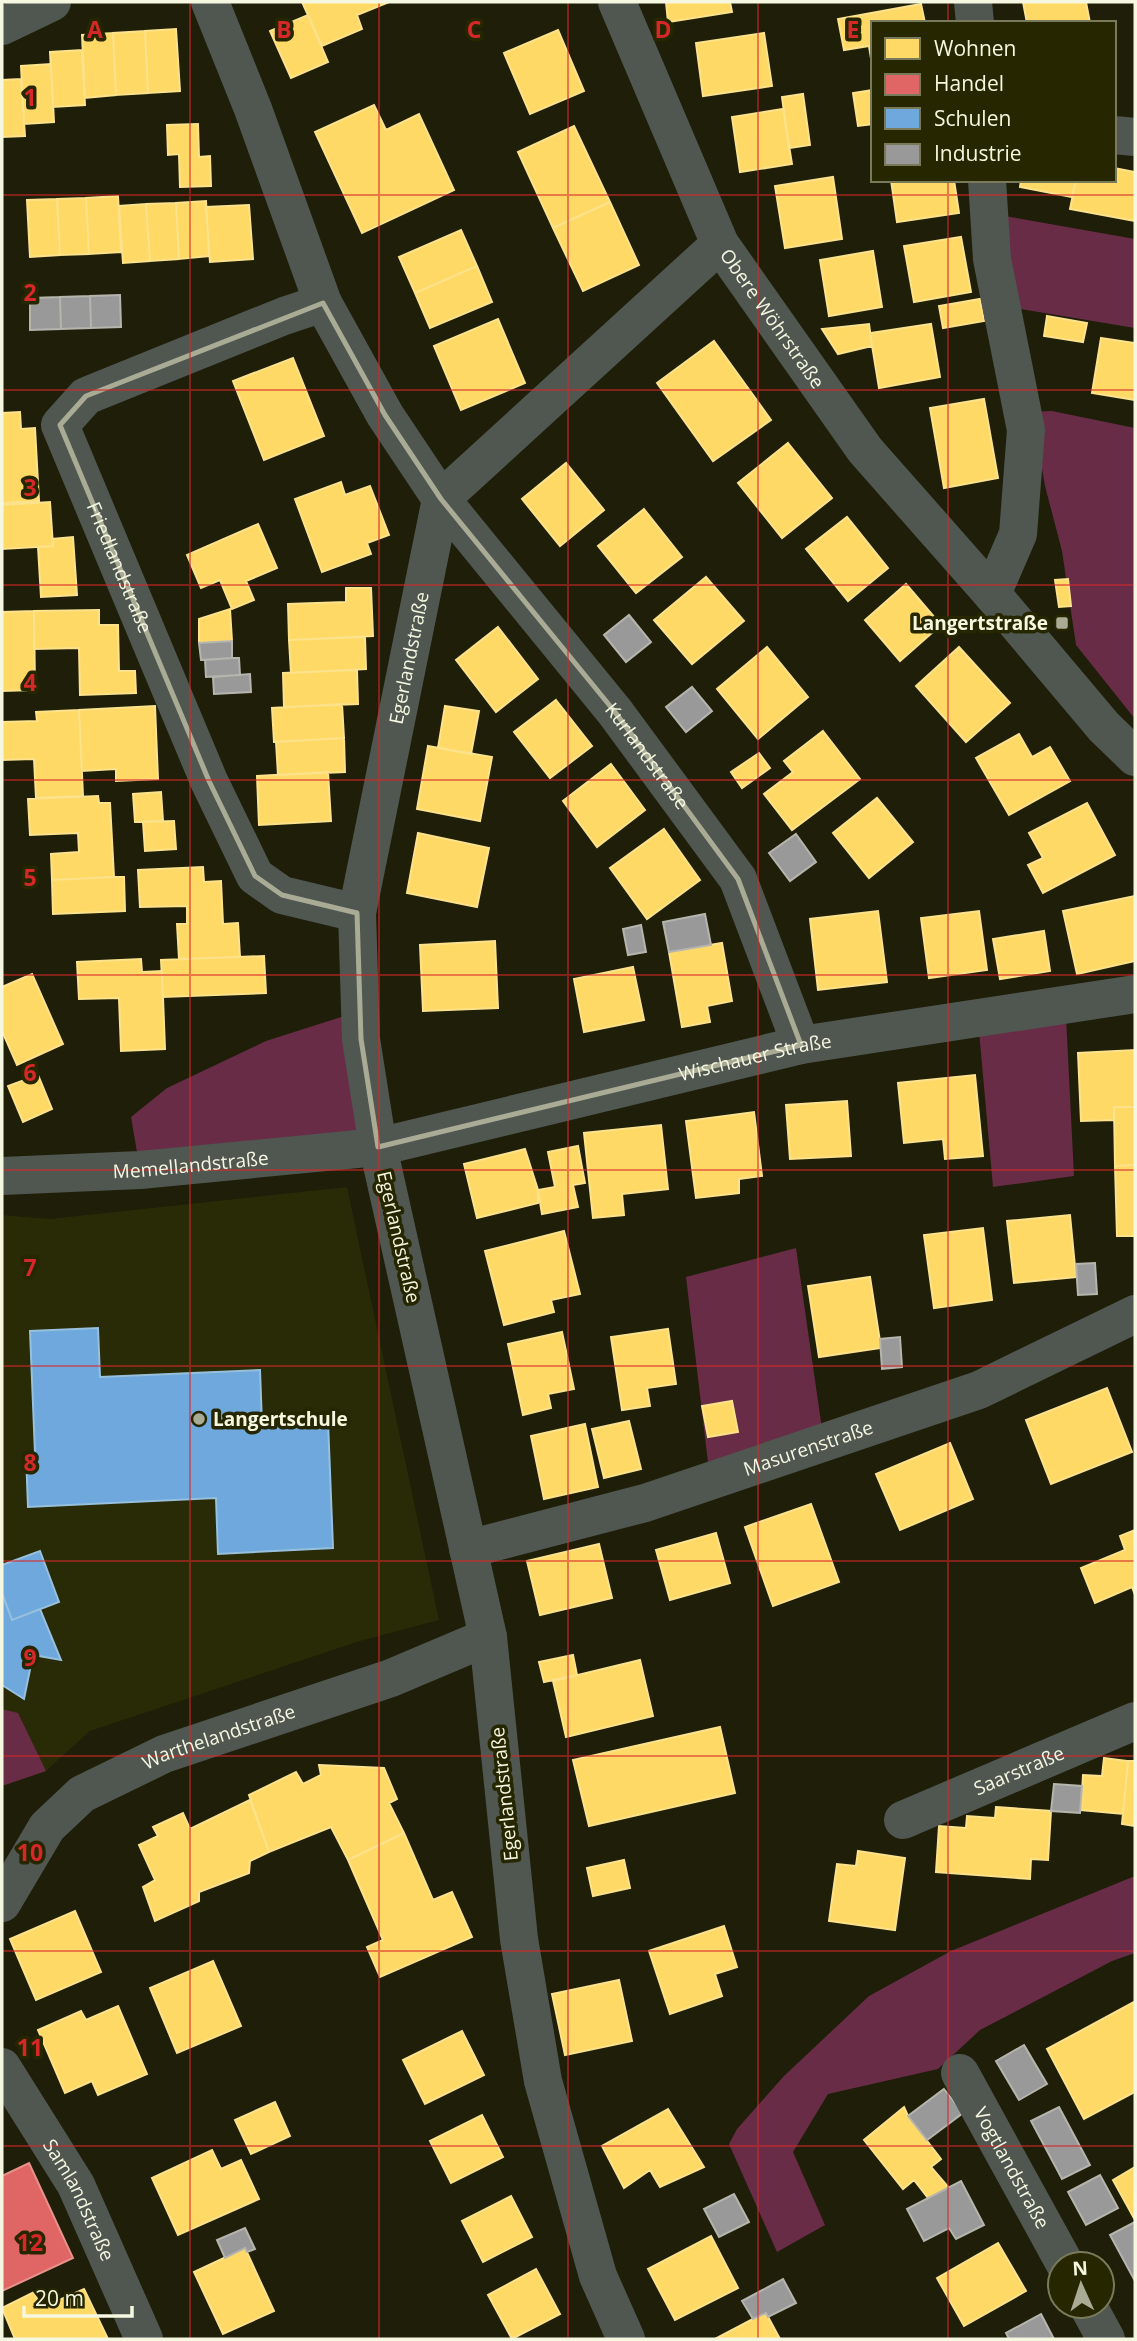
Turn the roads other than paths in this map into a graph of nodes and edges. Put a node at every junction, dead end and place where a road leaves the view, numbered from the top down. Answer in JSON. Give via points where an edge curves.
{"nodes":[{"id":1,"x":52,"y":2,"type":"edge"},
{"id":2,"x":210,"y":2,"type":"edge"},
{"id":3,"x":617,"y":2,"type":"edge"},
{"id":4,"x":973,"y":2,"type":"edge"},
{"id":5,"x":975,"y":21,"type":"edge"},
{"id":6,"x":2,"y":26,"type":"edge"},
{"id":7,"x":1116,"y":135,"type":"edge"},
{"id":8,"x":1135,"y":137,"type":"edge"},
{"id":9,"x":988,"y":182,"type":"edge"},
{"id":10,"x":720,"y":244,"type":"junction"},
{"id":11,"x":323,"y":303,"type":"junction"},
{"id":12,"x":441,"y":499,"type":"junction"},
{"id":13,"x":992,"y":594,"type":"junction"},
{"id":14,"x":1135,"y":757,"type":"edge"},
{"id":15,"x":357,"y":913,"type":"junction"},
{"id":16,"x":1135,"y":994,"type":"edge"},
{"id":17,"x":801,"y":1045,"type":"junction"},
{"id":18,"x":378,"y":1147,"type":"junction"},
{"id":19,"x":2,"y":1176,"type":"edge"},
{"id":20,"x":1135,"y":1314,"type":"edge"},
{"id":21,"x":468,"y":1549,"type":"junction"},
{"id":22,"x":488,"y":1637,"type":"junction"},
{"id":23,"x":1135,"y":1721,"type":"edge"},
{"id":24,"x":903,"y":1820,"type":"dead end"},
{"id":25,"x":2,"y":1903,"type":"edge"},
{"id":26,"x":2,"y":2067,"type":"edge"},
{"id":27,"x":960,"y":2073,"type":"dead end"},
{"id":28,"x":1057,"y":2250,"type":"edge"},
{"id":29,"x":1096,"y":2320,"type":"edge"},
{"id":30,"x":144,"y":2339,"type":"edge"},
{"id":31,"x":625,"y":2339,"type":"edge"},
{"id":32,"x":1106,"y":2339,"type":"edge"}],
"edges":[{"from":1,"to":6,"type":"street"},
{"from":2,"to":11,"type":"street"},
{"from":3,"to":10,"type":"street","name":"Obere Wöhrstraße"},
{"from":4,"to":5,"type":"street"},
{"from":7,"to":8,"type":"street"},
{"from":9,"to":13,"type":"street","via":[[992,259],[1026,430],[1018,534]]},
{"from":10,"to":12,"type":"street"},
{"from":10,"to":13,"type":"street","name":"Obere Wöhrstraße","via":[[865,450]]},
{"from":11,"to":12,"type":"street","via":[[385,415]]},
{"from":11,"to":15,"type":"street","name":"Friedlandstraße","via":[[86,396],[60,425],[209,781],[256,876],[282,895]]},
{"from":12,"to":15,"type":"street","name":"Egerlandstraße"},
{"from":12,"to":17,"type":"street","name":"Kurlandstraße","via":[[615,712],[738,879]]},
{"from":13,"to":14,"type":"street","via":[[1104,727]]},
{"from":15,"to":18,"type":"street","name":"Egerlandstraße","via":[[361,1040]]},
{"from":16,"to":17,"type":"street","name":"Wischauer Straße"},
{"from":17,"to":18,"type":"street","name":"Wischauer Straße"},
{"from":18,"to":19,"type":"street","name":"Memellandstraße","via":[[164,1168]]},
{"from":18,"to":21,"type":"street","name":"Egerlandstraße"},
{"from":20,"to":21,"type":"street","name":"Masurenstraße","via":[[979,1390],[645,1503]]},
{"from":21,"to":22,"type":"street","name":"Egerlandstraße"},
{"from":22,"to":25,"type":"street","name":"Warthelandstraße","via":[[391,1678],[164,1754],[82,1794],[47,1826]]},
{"from":22,"to":31,"type":"street","name":"Egerlandstraße","via":[[519,1939],[543,2081],[598,2276]]},
{"from":23,"to":24,"type":"street","name":"Saarstraße"},
{"from":26,"to":30,"type":"street","name":"Samlandstraße","via":[[76,2185]]},
{"from":27,"to":28,"type":"street","name":"Vogtlandstraße"},
{"from":29,"to":32,"type":"street"}]}
